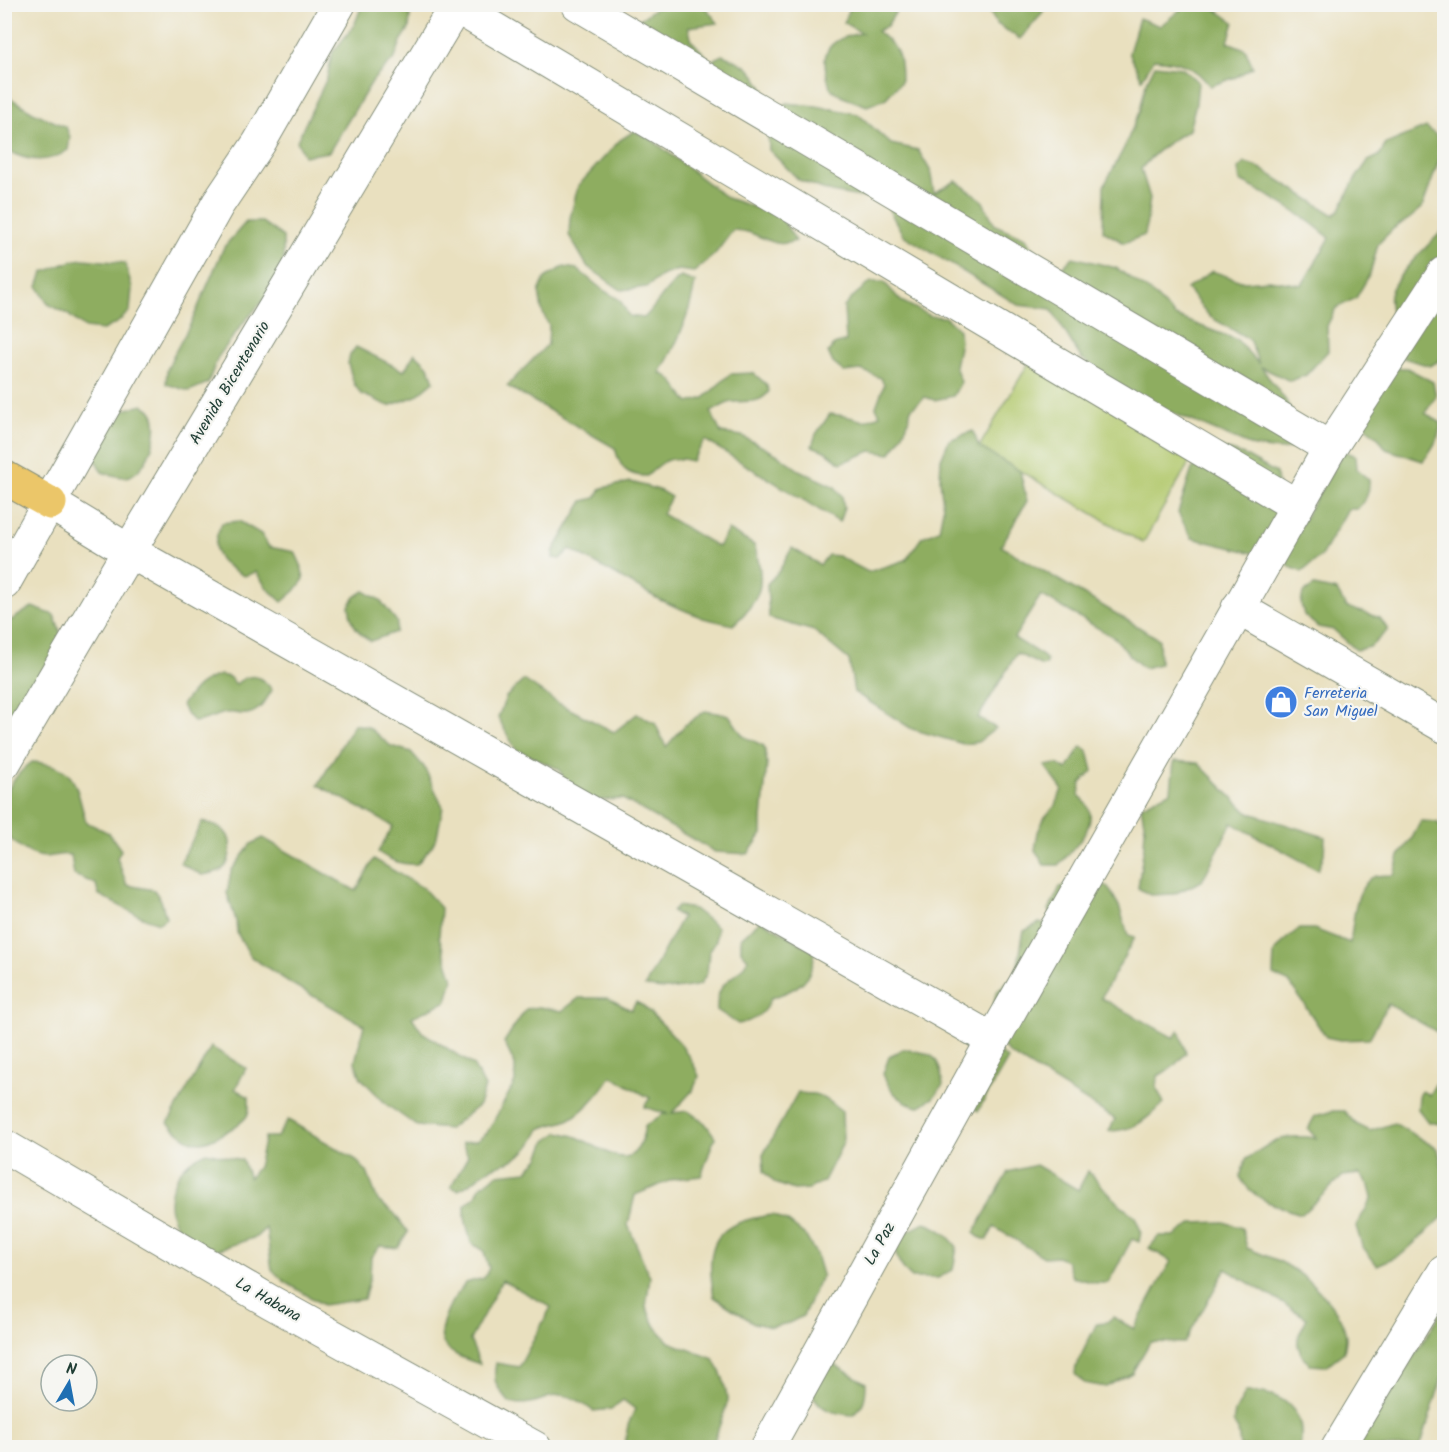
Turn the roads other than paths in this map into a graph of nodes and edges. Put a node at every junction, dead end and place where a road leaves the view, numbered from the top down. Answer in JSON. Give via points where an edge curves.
{"nodes":[{"id":1,"x":339,"y":4,"type":"edge"},
{"id":2,"x":578,"y":4,"type":"edge"},
{"id":3,"x":455,"y":5,"type":"edge"},
{"id":4,"x":1444,"y":273,"type":"edge"},
{"id":5,"x":1330,"y":448,"type":"junction"},
{"id":6,"x":4,"y":477,"type":"edge"},
{"id":7,"x":50,"y":503,"type":"junction"},
{"id":8,"x":1297,"y":506,"type":"junction"},
{"id":9,"x":129,"y":551,"type":"junction"},
{"id":10,"x":4,"y":583,"type":"edge"},
{"id":11,"x":1238,"y":608,"type":"junction"},
{"id":12,"x":1444,"y":726,"type":"edge"},
{"id":13,"x":4,"y":763,"type":"edge"},
{"id":14,"x":993,"y":1040,"type":"junction"},
{"id":15,"x":4,"y":1146,"type":"edge"},
{"id":16,"x":1444,"y":1272,"type":"edge"},
{"id":17,"x":535,"y":1448,"type":"edge"},
{"id":18,"x":767,"y":1448,"type":"edge"},
{"id":19,"x":1338,"y":1448,"type":"edge"}],
"edges":[{"from":1,"to":7,"type":"street","via":[[259,143],[218,204]]},
{"from":2,"to":5,"type":"street"},
{"from":3,"to":8,"type":"street"},
{"from":3,"to":9,"type":"street","name":"Avenida Bicentenario"},
{"from":4,"to":5,"type":"street","name":"La Paz"},
{"from":5,"to":8,"type":"street","name":"La Paz"},
{"from":6,"to":7,"type":"main road"},
{"from":7,"to":9,"type":"street"},
{"from":7,"to":10,"type":"street"},
{"from":8,"to":11,"type":"street","name":"La Paz"},
{"from":9,"to":13,"type":"street","name":"Avenida Bicentenario"},
{"from":9,"to":14,"type":"street"},
{"from":11,"to":12,"type":"street"},
{"from":11,"to":14,"type":"street","name":"La Paz"},
{"from":14,"to":18,"type":"street","name":"La Paz"},
{"from":15,"to":17,"type":"street","name":"La Habana","via":[[269,1301]]},
{"from":16,"to":19,"type":"street"}]}
